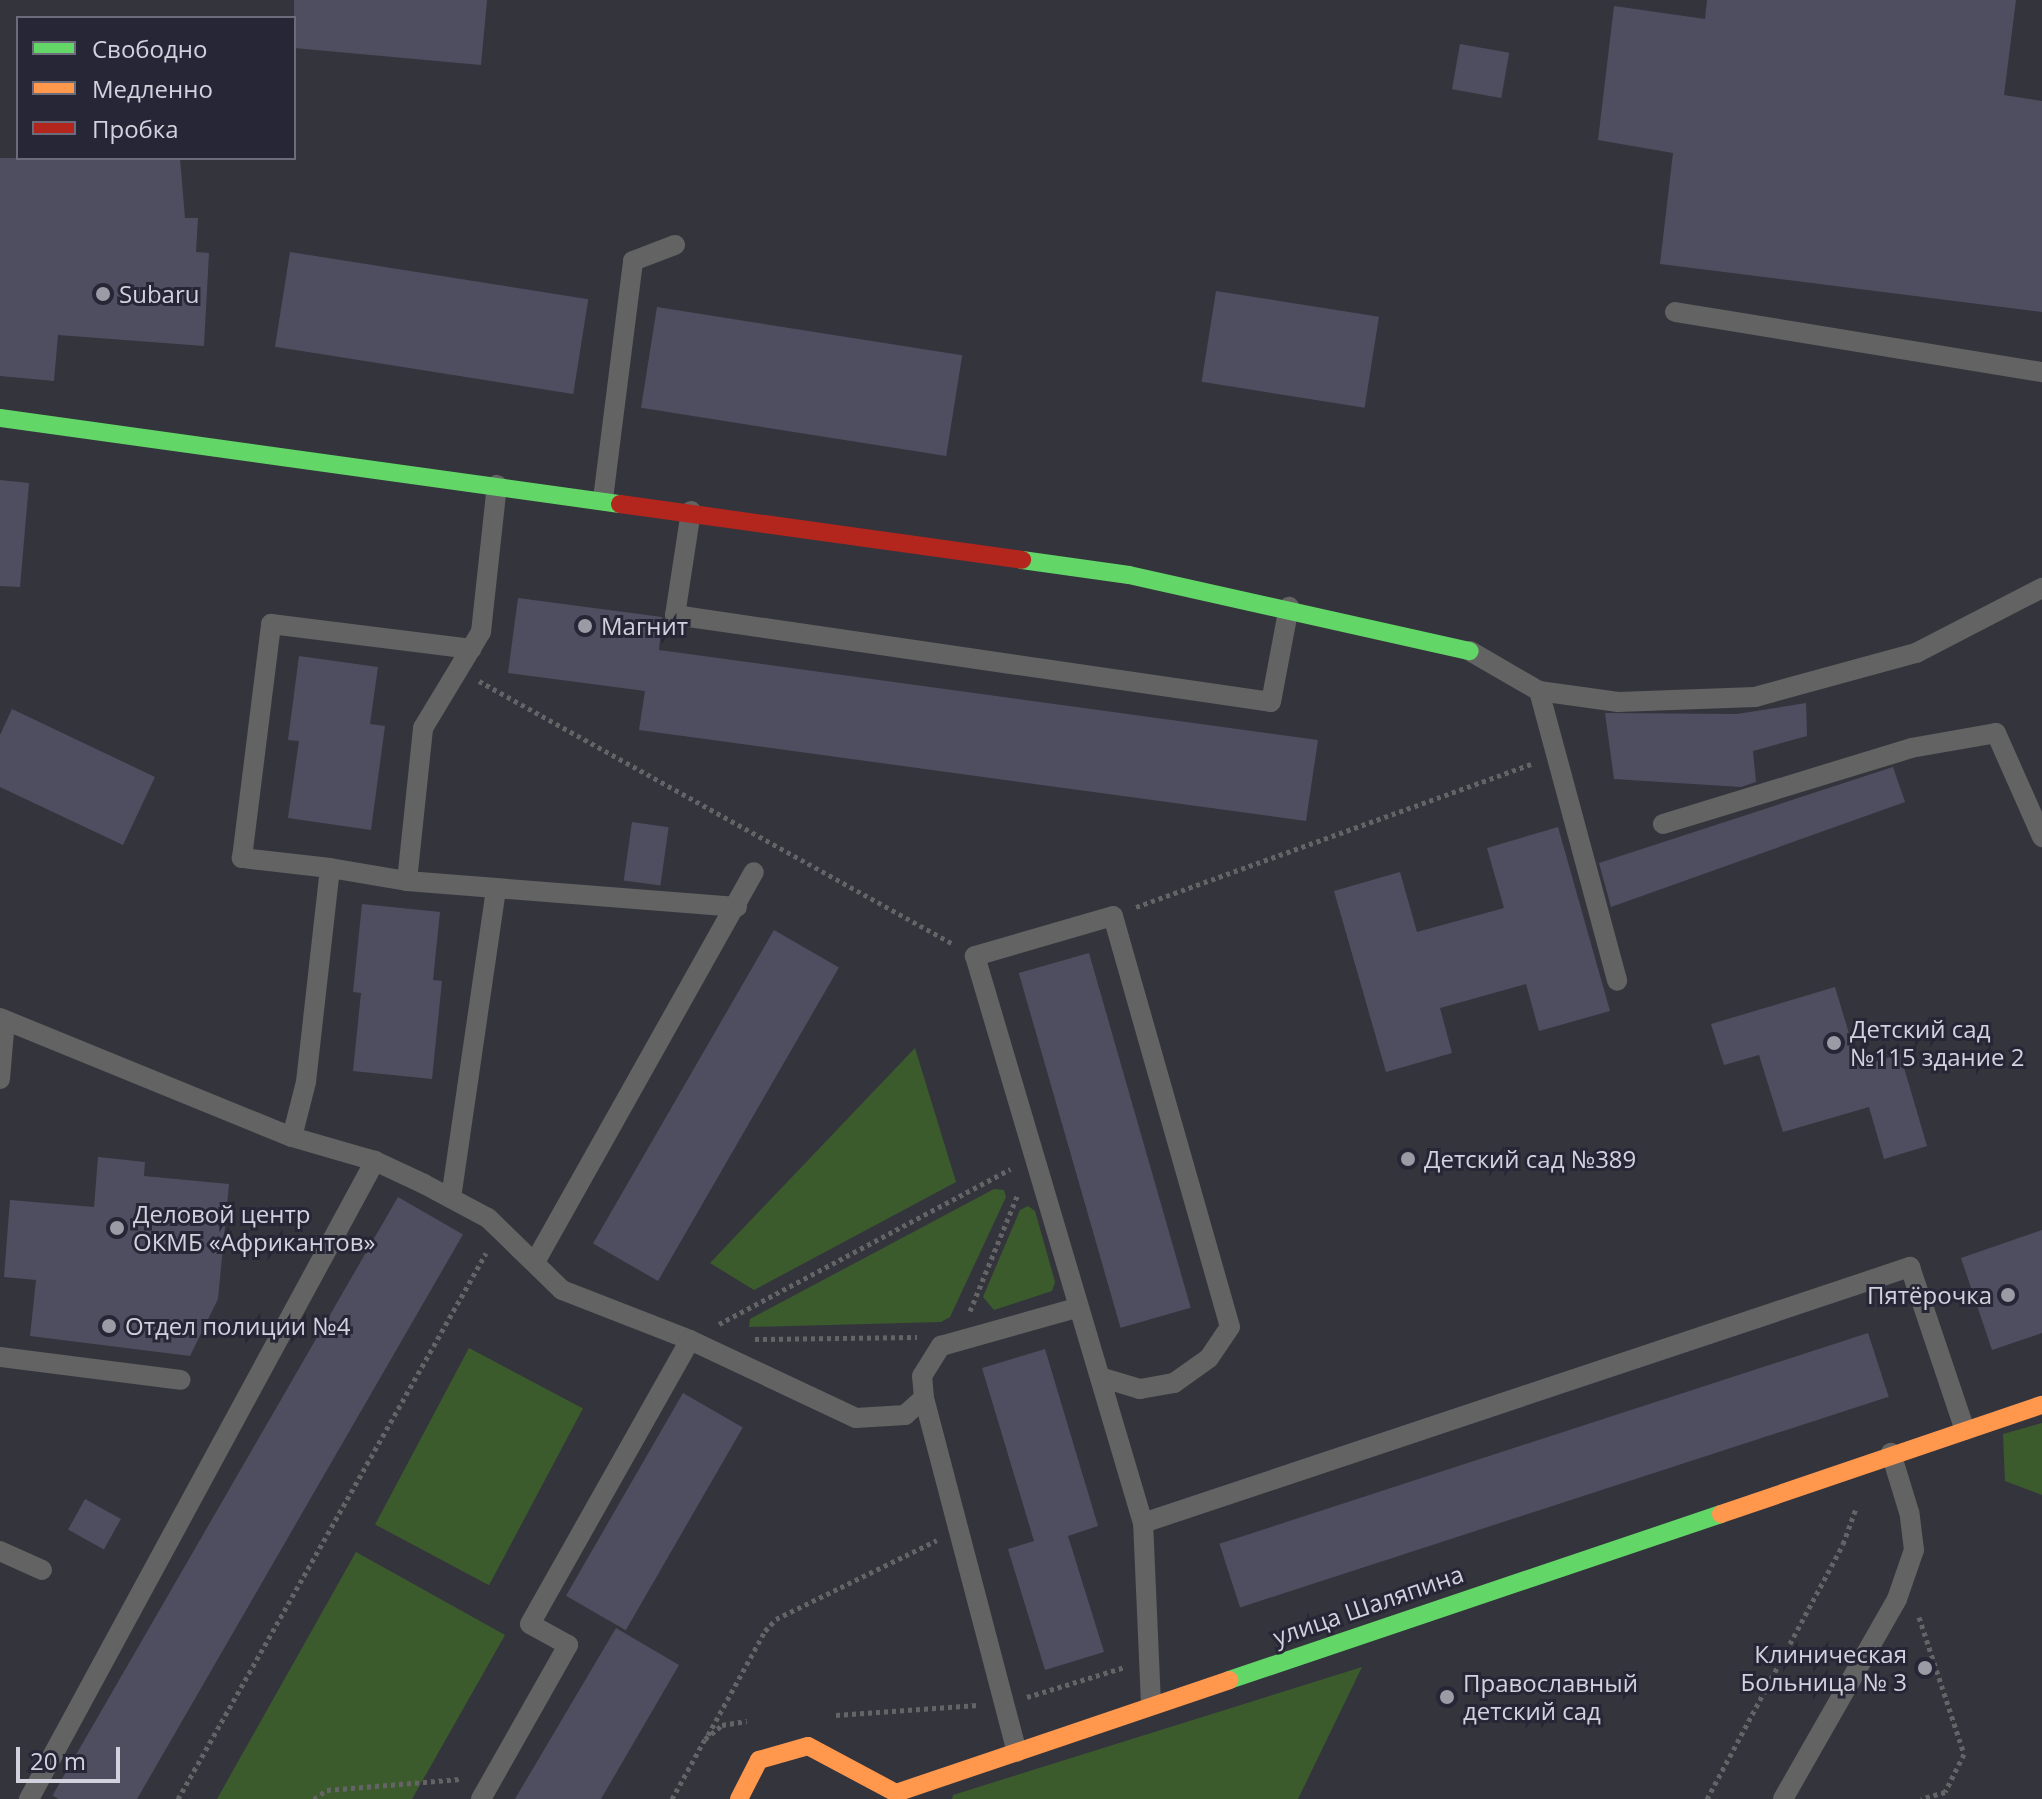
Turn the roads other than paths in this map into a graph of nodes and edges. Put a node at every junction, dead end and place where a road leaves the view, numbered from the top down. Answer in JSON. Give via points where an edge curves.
{"nodes":[{"id":1,"x":675,"y":245,"type":"dead end"},
{"id":2,"x":1675,"y":312,"type":"dead end"},
{"id":3,"x":2042,"y":372,"type":"edge"},
{"id":4,"x":0,"y":418,"type":"edge"},
{"id":5,"x":497,"y":484,"type":"junction"},
{"id":6,"x":603,"y":499,"type":"junction"},
{"id":7,"x":691,"y":511,"type":"junction"},
{"id":8,"x":2042,"y":588,"type":"edge"},
{"id":9,"x":1289,"y":607,"type":"junction"},
{"id":10,"x":471,"y":649,"type":"junction"},
{"id":11,"x":1470,"y":651,"type":"joint"},
{"id":12,"x":1539,"y":691,"type":"junction"},
{"id":13,"x":1663,"y":824,"type":"dead end"},
{"id":14,"x":2042,"y":837,"type":"edge"},
{"id":15,"x":330,"y":868,"type":"junction"},
{"id":16,"x":754,"y":872,"type":"dead end"},
{"id":17,"x":407,"y":881,"type":"junction"},
{"id":18,"x":496,"y":888,"type":"junction"},
{"id":19,"x":737,"y":907,"type":"junction"},
{"id":20,"x":1617,"y":981,"type":"dead end"},
{"id":21,"x":2,"y":1019,"type":"edge"},
{"id":22,"x":0,"y":1079,"type":"edge"},
{"id":23,"x":292,"y":1137,"type":"junction"},
{"id":24,"x":375,"y":1161,"type":"junction"},
{"id":25,"x":451,"y":1198,"type":"junction"},
{"id":26,"x":535,"y":1262,"type":"junction"},
{"id":27,"x":1076,"y":1308,"type":"junction"},
{"id":28,"x":690,"y":1340,"type":"junction"},
{"id":29,"x":0,"y":1357,"type":"edge"},
{"id":30,"x":1100,"y":1377,"type":"junction"},
{"id":31,"x":181,"y":1380,"type":"dead end"},
{"id":32,"x":924,"y":1398,"type":"junction"},
{"id":33,"x":2042,"y":1405,"type":"edge"},
{"id":34,"x":1965,"y":1430,"type":"junction"},
{"id":35,"x":1891,"y":1453,"type":"junction"},
{"id":36,"x":1143,"y":1523,"type":"junction"},
{"id":37,"x":0,"y":1551,"type":"edge"},
{"id":38,"x":42,"y":1570,"type":"dead end"},
{"id":39,"x":1151,"y":1704,"type":"junction"},
{"id":40,"x":1017,"y":1752,"type":"junction"},
{"id":41,"x":902,"y":1796,"type":"edge"},
{"id":42,"x":29,"y":1799,"type":"edge"},
{"id":43,"x":481,"y":1799,"type":"edge"},
{"id":44,"x":739,"y":1799,"type":"edge"},
{"id":45,"x":1783,"y":1799,"type":"edge"}],
"edges":[{"from":1,"to":6,"type":"lane","via":[[633,261]]},
{"from":2,"to":3,"type":"lane"},
{"from":4,"to":5,"type":"street"},
{"from":5,"to":6,"type":"street"},
{"from":5,"to":10,"type":"lane","via":[[481,632]]},
{"from":6,"to":7,"type":"street"},
{"from":7,"to":9,"type":"street","via":[[1129,575]]},
{"from":7,"to":9,"type":"lane","via":[[675,615],[1271,702]]},
{"from":8,"to":12,"type":"lane","via":[[1916,653],[1755,697],[1618,702]]},
{"from":9,"to":11,"type":"street"},
{"from":10,"to":15,"type":"lane","via":[[271,624],[242,858]]},
{"from":10,"to":17,"type":"lane","via":[[423,728]]},
{"from":11,"to":12,"type":"lane"},
{"from":12,"to":20,"type":"lane"},
{"from":13,"to":14,"type":"lane","via":[[1911,748],[1996,733]]},
{"from":15,"to":17,"type":"lane"},
{"from":15,"to":23,"type":"lane","via":[[306,1082]]},
{"from":16,"to":19,"type":"lane"},
{"from":17,"to":18,"type":"lane"},
{"from":18,"to":19,"type":"lane"},
{"from":18,"to":25,"type":"lane"},
{"from":19,"to":26,"type":"lane"},
{"from":21,"to":22,"type":"lane"},
{"from":21,"to":23,"type":"lane"},
{"from":23,"to":24,"type":"lane"},
{"from":24,"to":25,"type":"lane"},
{"from":24,"to":42,"type":"lane"},
{"from":25,"to":26,"type":"lane","via":[[499,1229]]},
{"from":26,"to":28,"type":"lane","via":[[562,1290]]},
{"from":27,"to":30,"type":"lane"},
{"from":27,"to":30,"type":"lane","via":[[975,956],[1113,916],[1230,1327],[1209,1358],[1174,1383],[1140,1389]]},
{"from":27,"to":32,"type":"lane","via":[[960,1336],[932,1355],[922,1376]]},
{"from":28,"to":32,"type":"lane","via":[[856,1418],[905,1415]]},
{"from":28,"to":43,"type":"lane","via":[[530,1624],[568,1645]]},
{"from":29,"to":31,"type":"lane"},
{"from":30,"to":36,"type":"lane"},
{"from":32,"to":40,"type":"lane"},
{"from":33,"to":34,"type":"street","name":"улица Шаляпина"},
{"from":34,"to":35,"type":"street","name":"улица Шаляпина"},
{"from":34,"to":36,"type":"lane","via":[[1910,1267]]},
{"from":35,"to":39,"type":"street","name":"улица Шаляпина"},
{"from":35,"to":45,"type":"lane","via":[[1914,1550],[1903,1584]]},
{"from":36,"to":39,"type":"lane"},
{"from":37,"to":38,"type":"lane"},
{"from":39,"to":40,"type":"street","name":"улица Шаляпина"},
{"from":40,"to":41,"type":"street","name":"улица Шаляпина"},
{"from":41,"to":44,"type":"street","name":"улица Шаляпина","via":[[808,1746],[759,1760]]}]}
